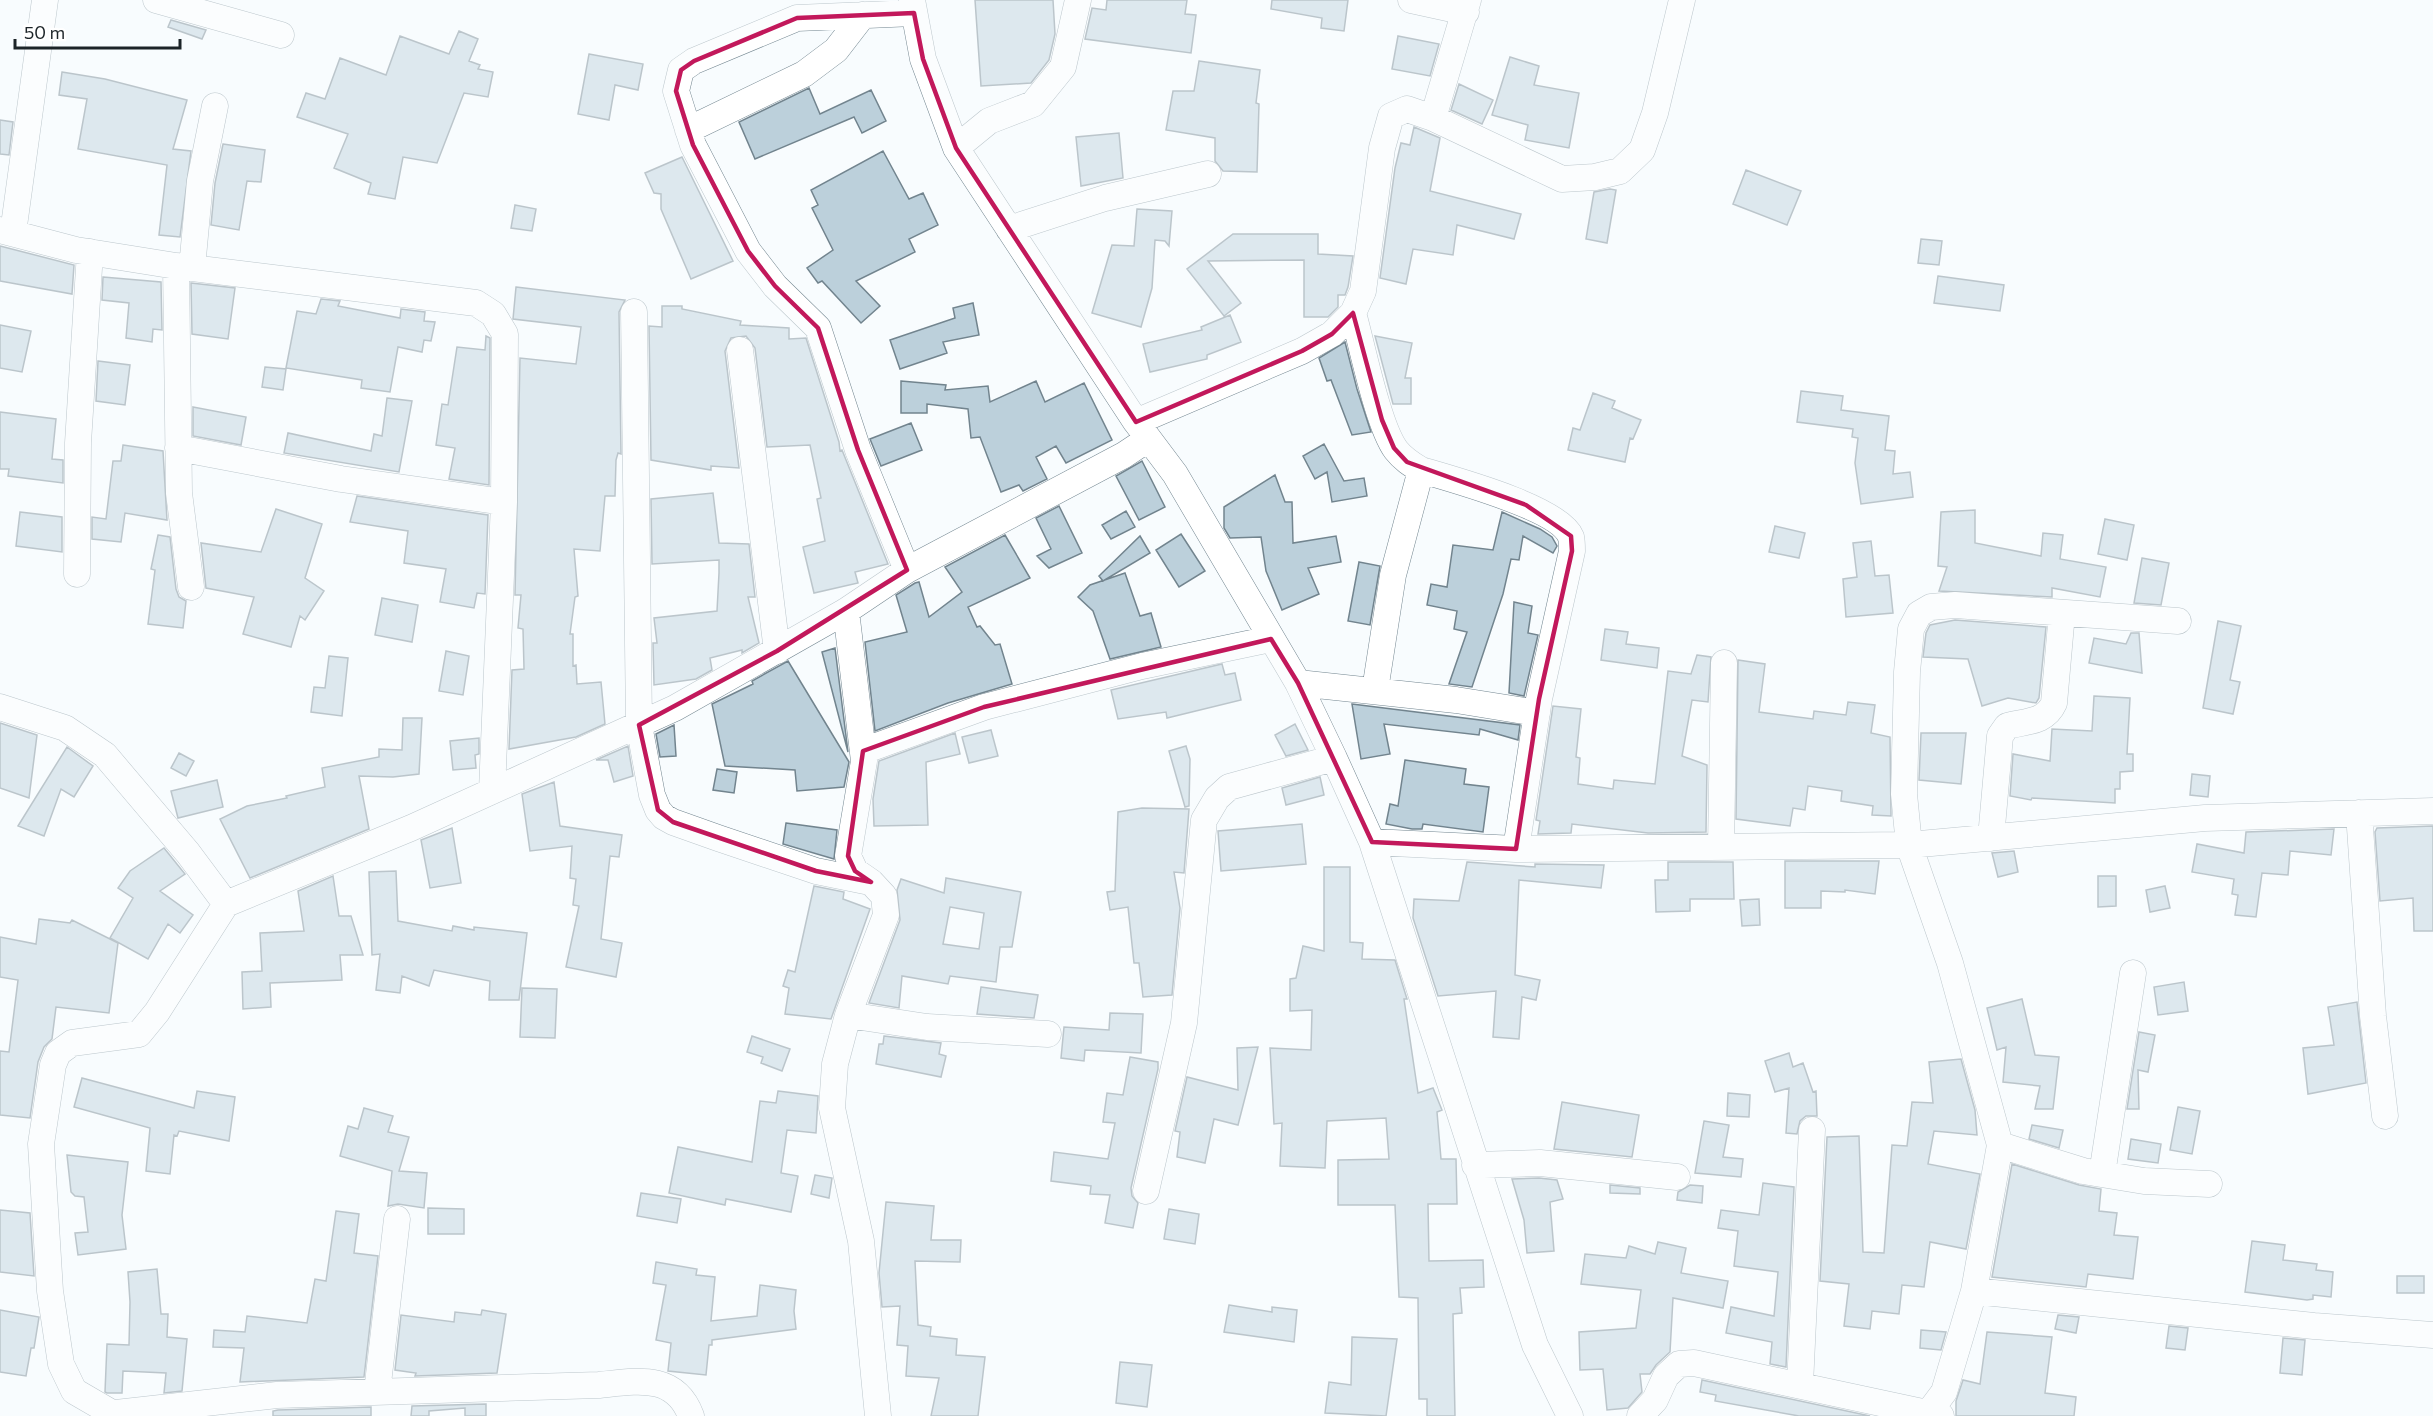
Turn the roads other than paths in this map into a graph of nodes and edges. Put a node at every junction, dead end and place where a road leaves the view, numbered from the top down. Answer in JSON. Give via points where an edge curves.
{"nodes":[{"id":1,"x":45,"y":0,"type":"edge"},
{"id":2,"x":156,"y":0,"type":"edge"},
{"id":3,"x":1078,"y":0,"type":"edge"},
{"id":4,"x":1411,"y":0,"type":"edge"},
{"id":5,"x":1682,"y":0,"type":"edge"},
{"id":6,"x":913,"y":6,"type":"edge"},
{"id":7,"x":1467,"y":6,"type":"edge"},
{"id":8,"x":863,"y":15,"type":"junction"},
{"id":9,"x":281,"y":35,"type":"dead end"},
{"id":10,"x":215,"y":106,"type":"dead end"},
{"id":11,"x":1433,"y":118,"type":"junction"},
{"id":12,"x":688,"y":130,"type":"junction"},
{"id":13,"x":956,"y":148,"type":"junction"},
{"id":14,"x":1208,"y":174,"type":"dead end"},
{"id":15,"x":1009,"y":229,"type":"junction"},
{"id":16,"x":7,"y":231,"type":"edge"},
{"id":17,"x":90,"y":252,"type":"junction"},
{"id":18,"x":184,"y":267,"type":"junction"},
{"id":19,"x":634,"y":312,"type":"dead end"},
{"id":20,"x":1353,"y":313,"type":"junction"},
{"id":21,"x":740,"y":350,"type":"dead end"},
{"id":22,"x":1142,"y":431,"type":"junction"},
{"id":23,"x":178,"y":448,"type":"junction"},
{"id":24,"x":1421,"y":470,"type":"junction"},
{"id":25,"x":504,"y":502,"type":"junction"},
{"id":26,"x":907,"y":570,"type":"junction"},
{"id":27,"x":77,"y":574,"type":"dead end"},
{"id":28,"x":190,"y":587,"type":"dead end"},
{"id":29,"x":846,"y":611,"type":"junction"},
{"id":30,"x":2062,"y":613,"type":"junction"},
{"id":31,"x":2178,"y":621,"type":"dead end"},
{"id":32,"x":1272,"y":639,"type":"junction"},
{"id":33,"x":777,"y":651,"type":"junction"},
{"id":34,"x":1724,"y":663,"type":"dead end"},
{"id":35,"x":1298,"y":683,"type":"junction"},
{"id":36,"x":1375,"y":690,"type":"junction"},
{"id":37,"x":0,"y":707,"type":"edge"},
{"id":38,"x":1537,"y":712,"type":"junction"},
{"id":39,"x":639,"y":725,"type":"junction"},
{"id":40,"x":863,"y":751,"type":"junction"},
{"id":41,"x":1334,"y":758,"type":"junction"},
{"id":42,"x":492,"y":791,"type":"junction"},
{"id":43,"x":2433,"y":811,"type":"edge"},
{"id":44,"x":2359,"y":813,"type":"junction"},
{"id":45,"x":1991,"y":838,"type":"junction"},
{"id":46,"x":1372,"y":842,"type":"junction"},
{"id":47,"x":1909,"y":845,"type":"junction"},
{"id":48,"x":1720,"y":847,"type":"junction"},
{"id":49,"x":1516,"y":849,"type":"junction"},
{"id":50,"x":871,"y":882,"type":"junction"},
{"id":51,"x":226,"y":904,"type":"junction"},
{"id":52,"x":2133,"y":973,"type":"dead end"},
{"id":53,"x":848,"y":1015,"type":"junction"},
{"id":54,"x":1048,"y":1034,"type":"dead end"},
{"id":55,"x":2385,"y":1116,"type":"dead end"},
{"id":56,"x":1812,"y":1130,"type":"dead end"},
{"id":57,"x":2000,"y":1145,"type":"junction"},
{"id":58,"x":1475,"y":1165,"type":"junction"},
{"id":59,"x":2102,"y":1174,"type":"junction"},
{"id":60,"x":1677,"y":1178,"type":"dead end"},
{"id":61,"x":2209,"y":1184,"type":"dead end"},
{"id":62,"x":1146,"y":1191,"type":"dead end"},
{"id":63,"x":397,"y":1219,"type":"dead end"},
{"id":64,"x":1974,"y":1291,"type":"junction"},
{"id":65,"x":2433,"y":1335,"type":"edge"},
{"id":66,"x":1800,"y":1385,"type":"junction"},
{"id":67,"x":377,"y":1392,"type":"junction"},
{"id":68,"x":116,"y":1414,"type":"edge"},
{"id":69,"x":1931,"y":1415,"type":"edge"},
{"id":70,"x":691,"y":1416,"type":"edge"},
{"id":71,"x":878,"y":1416,"type":"edge"},
{"id":72,"x":1570,"y":1416,"type":"edge"},
{"id":73,"x":1640,"y":1416,"type":"edge"}],
"edges":[{"from":1,"to":16,"type":"street"},
{"from":2,"to":9,"type":"street"},
{"from":3,"to":13,"type":"street","via":[[1063,67],[1033,104],[989,121]]},
{"from":4,"to":7,"type":"street"},
{"from":5,"to":11,"type":"street","via":[[1655,113],[1642,150],[1620,171],[1562,179]]},
{"from":6,"to":8,"type":"street"},
{"from":6,"to":13,"type":"street","via":[[923,59]]},
{"from":7,"to":11,"type":"street"},
{"from":8,"to":12,"type":"street","via":[[836,50],[804,74]]},
{"from":8,"to":12,"type":"street","via":[[797,18],[694,61],[681,70],[676,91]]},
{"from":10,"to":18,"type":"street"},
{"from":11,"to":20,"type":"street","via":[[1407,109],[1391,116],[1382,148],[1363,291]]},
{"from":12,"to":26,"type":"street","via":[[748,251],[775,286],[818,328],[858,450]]},
{"from":13,"to":15,"type":"street"},
{"from":14,"to":15,"type":"street","via":[[1105,198]]},
{"from":15,"to":22,"type":"street"},
{"from":16,"to":17,"type":"street"},
{"from":17,"to":18,"type":"street"},
{"from":17,"to":27,"type":"street","via":[[78,443]]},
{"from":18,"to":23,"type":"street"},
{"from":18,"to":25,"type":"street","via":[[476,303],[493,314],[505,334]]},
{"from":19,"to":39,"type":"street"},
{"from":20,"to":22,"type":"street","via":[[1332,334],[1302,351]]},
{"from":20,"to":24,"type":"street","via":[[1382,420],[1394,448]]},
{"from":21,"to":33,"type":"street"},
{"from":22,"to":26,"type":"street","via":[[1124,455]]},
{"from":22,"to":32,"type":"street","via":[[1175,474]]},
{"from":23,"to":25,"type":"street","via":[[341,479]]},
{"from":23,"to":28,"type":"street"},
{"from":24,"to":36,"type":"street","via":[[1393,576]]},
{"from":24,"to":38,"type":"street","via":[[1526,505],[1559,524],[1571,536],[1572,551]]},
{"from":25,"to":42,"type":"street"},
{"from":26,"to":29,"type":"street"},
{"from":29,"to":33,"type":"street"},
{"from":29,"to":40,"type":"street"},
{"from":30,"to":31,"type":"street"},
{"from":30,"to":45,"type":"street","via":[[2054,703],[2049,714],[2007,726],[2000,736]]},
{"from":30,"to":47,"type":"street","via":[[1955,605],[1931,607],[1919,614],[1911,629],[1907,672],[1904,794]]},
{"from":32,"to":35,"type":"street"},
{"from":32,"to":40,"type":"street","via":[[1142,666],[984,707]]},
{"from":33,"to":39,"type":"street"},
{"from":34,"to":48,"type":"street"},
{"from":35,"to":36,"type":"street"},
{"from":35,"to":41,"type":"street"},
{"from":36,"to":38,"type":"street"},
{"from":37,"to":51,"type":"street","via":[[65,728],[105,754]]},
{"from":38,"to":49,"type":"street"},
{"from":39,"to":42,"type":"street"},
{"from":39,"to":50,"type":"street","via":[[652,795],[664,817],[816,871]]},
{"from":40,"to":50,"type":"street","via":[[848,856],[855,871]]},
{"from":41,"to":46,"type":"street"},
{"from":41,"to":62,"type":"street","via":[[1229,787],[1204,820],[1184,1023]]},
{"from":42,"to":51,"type":"street"},
{"from":43,"to":44,"type":"street"},
{"from":44,"to":45,"type":"street","via":[[2205,818]]},
{"from":44,"to":55,"type":"street","via":[[2373,1016]]},
{"from":45,"to":47,"type":"street"},
{"from":46,"to":49,"type":"street"},
{"from":46,"to":58,"type":"street"},
{"from":47,"to":48,"type":"street"},
{"from":47,"to":57,"type":"street","via":[[1950,963]]},
{"from":48,"to":49,"type":"street"},
{"from":50,"to":53,"type":"street","via":[[884,896],[886,915]]},
{"from":51,"to":68,"type":"street","via":[[139,1034],[72,1043],[58,1053],[53,1065],[41,1144],[50,1291],[61,1364],[74,1391]]},
{"from":52,"to":59,"type":"street"},
{"from":53,"to":54,"type":"street","via":[[927,1027]]},
{"from":53,"to":71,"type":"street","via":[[835,1064],[832,1108],[861,1241]]},
{"from":56,"to":66,"type":"street"},
{"from":57,"to":59,"type":"street"},
{"from":57,"to":64,"type":"street"},
{"from":58,"to":60,"type":"street","via":[[1540,1163]]},
{"from":58,"to":72,"type":"street","via":[[1535,1345]]},
{"from":59,"to":61,"type":"street","via":[[2144,1181]]},
{"from":63,"to":67,"type":"street"},
{"from":64,"to":65,"type":"street"},
{"from":64,"to":69,"type":"street","via":[[1944,1392]]},
{"from":66,"to":69,"type":"street"},
{"from":66,"to":73,"type":"street","via":[[1727,1368],[1679,1364],[1666,1376],[1655,1400]]},
{"from":67,"to":68,"type":"street","via":[[277,1395]]},
{"from":67,"to":70,"type":"street","via":[[599,1385],[643,1380],[667,1387],[684,1399]]}]}
